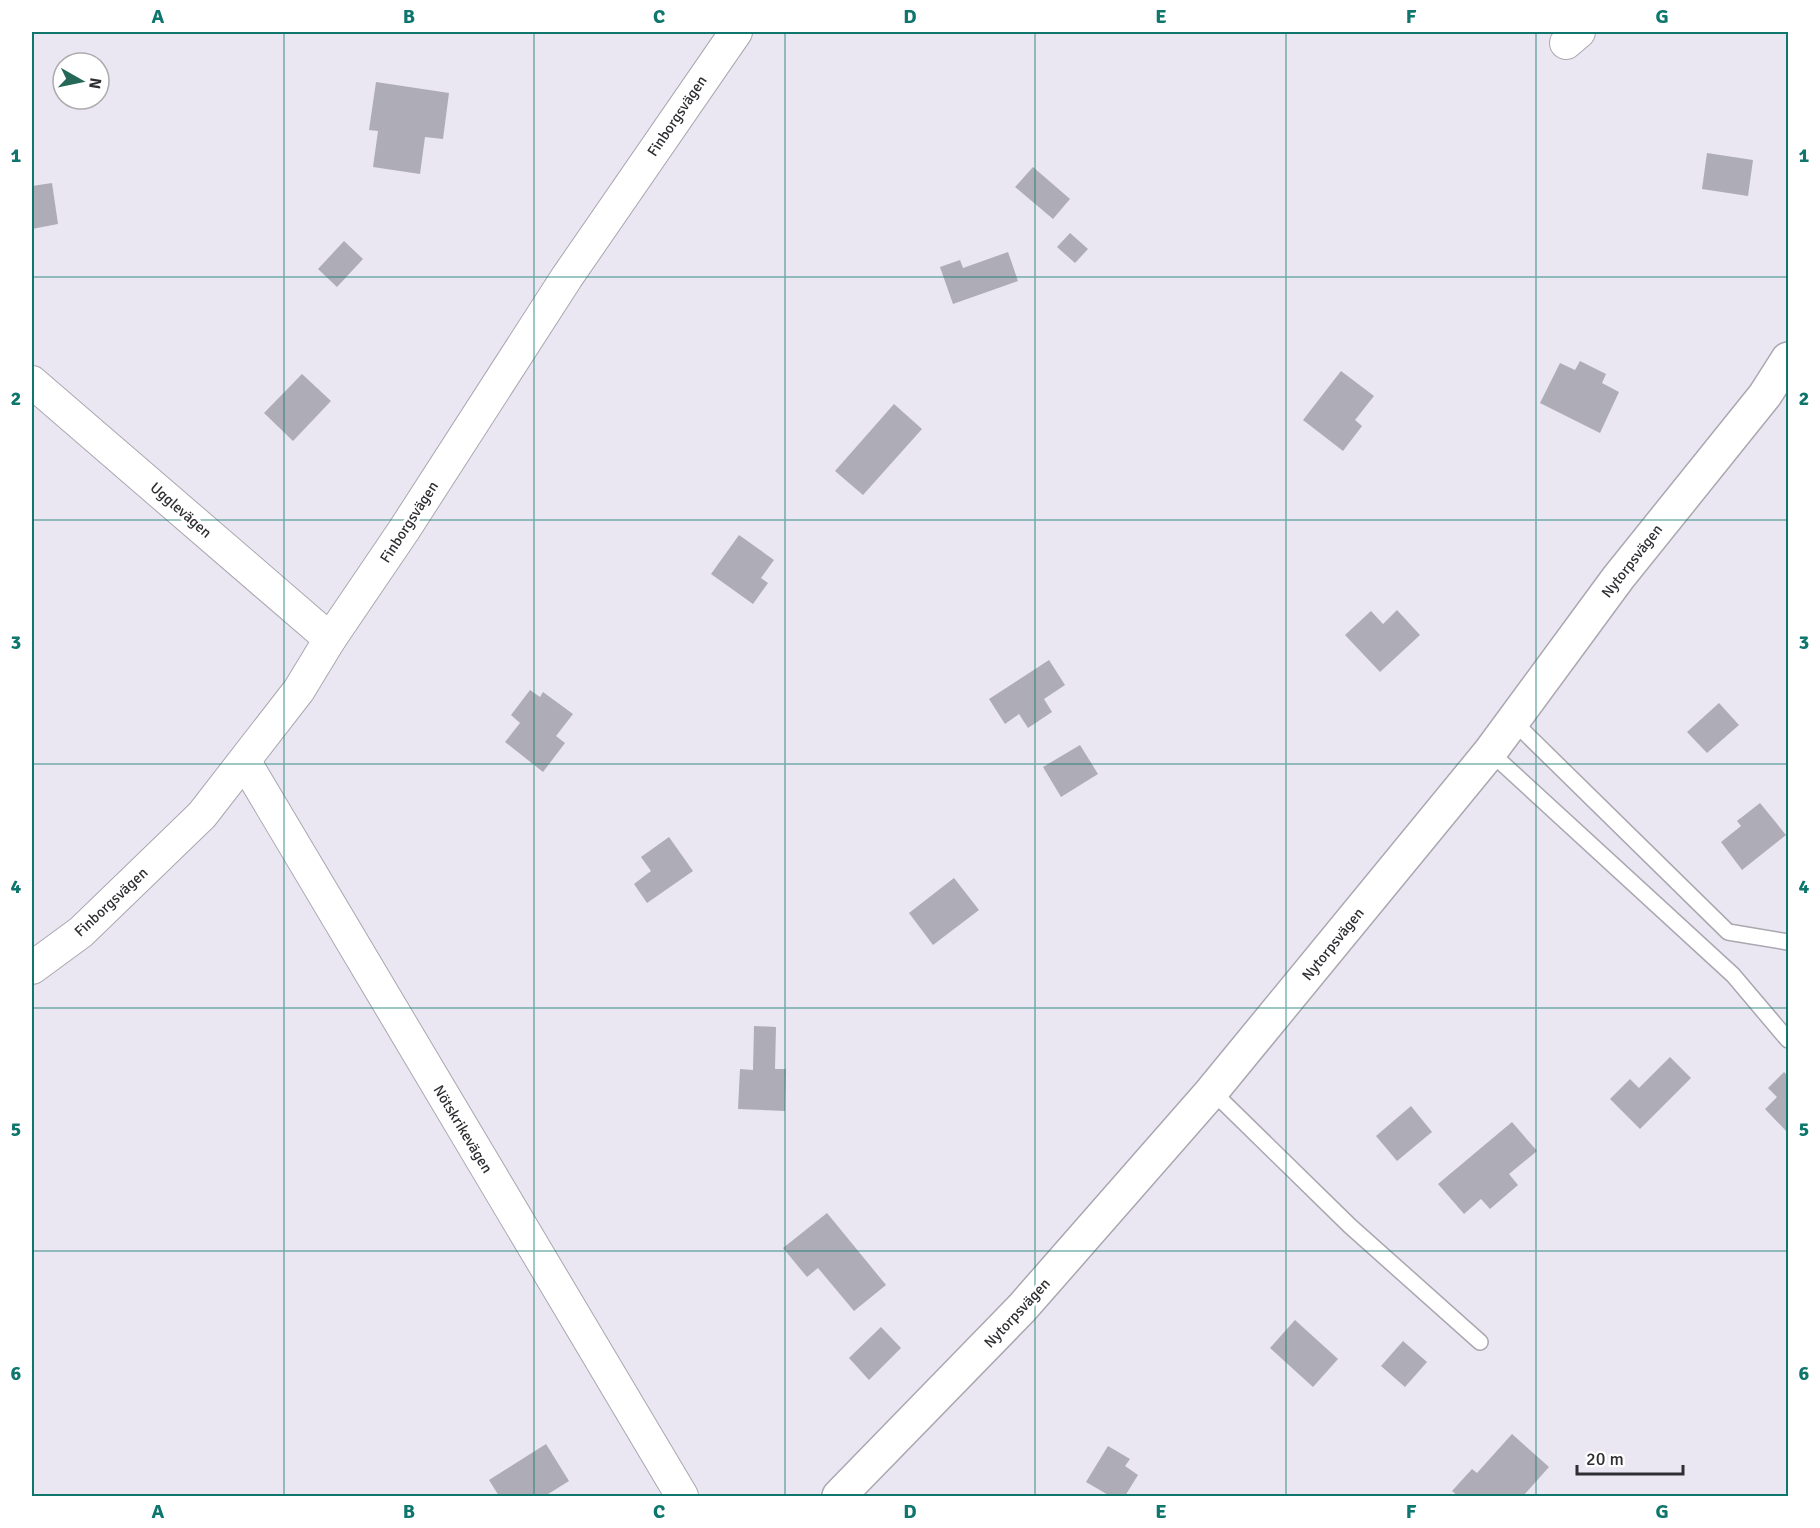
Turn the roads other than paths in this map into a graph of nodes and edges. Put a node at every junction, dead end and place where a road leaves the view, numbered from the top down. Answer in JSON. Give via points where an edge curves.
{"nodes":[{"id":1,"x":736,"y":32,"type":"edge"},
{"id":2,"x":1788,"y":360,"type":"edge"},
{"id":3,"x":32,"y":382,"type":"edge"},
{"id":4,"x":330,"y":639,"type":"junction"},
{"id":5,"x":1513,"y":721,"type":"junction"},
{"id":6,"x":1490,"y":752,"type":"junction"},
{"id":7,"x":244,"y":762,"type":"junction"},
{"id":8,"x":1788,"y":942,"type":"edge"},
{"id":9,"x":32,"y":968,"type":"edge"},
{"id":10,"x":1788,"y":1040,"type":"edge"},
{"id":11,"x":1212,"y":1091,"type":"junction"},
{"id":12,"x":1480,"y":1342,"type":"dead end"},
{"id":13,"x":682,"y":1497,"type":"edge"},
{"id":14,"x":839,"y":1497,"type":"edge"}],
"edges":[{"from":1,"to":4,"type":"street","name":"Finborgsvägen","via":[[567,278]]},
{"from":2,"to":5,"type":"street","name":"Nytorpsvägen","via":[[1765,396],[1618,578]]},
{"from":3,"to":4,"type":"street","name":"Ugglevägen"},
{"from":4,"to":7,"type":"street","name":"Finborgsvägen","via":[[299,690]]},
{"from":5,"to":6,"type":"street","name":"Nytorpsvägen"},
{"from":5,"to":8,"type":"lane","via":[[1728,932]]},
{"from":6,"to":10,"type":"lane","via":[[1733,975]]},
{"from":6,"to":11,"type":"street","name":"Nytorpsvägen"},
{"from":7,"to":9,"type":"street","name":"Finborgsvägen","via":[[202,815],[89,924]]},
{"from":7,"to":13,"type":"street","name":"Nötskrikevägen"},
{"from":11,"to":12,"type":"lane","via":[[1350,1226]]},
{"from":11,"to":14,"type":"street","name":"Nytorpsvägen","via":[[1022,1308]]}]}
